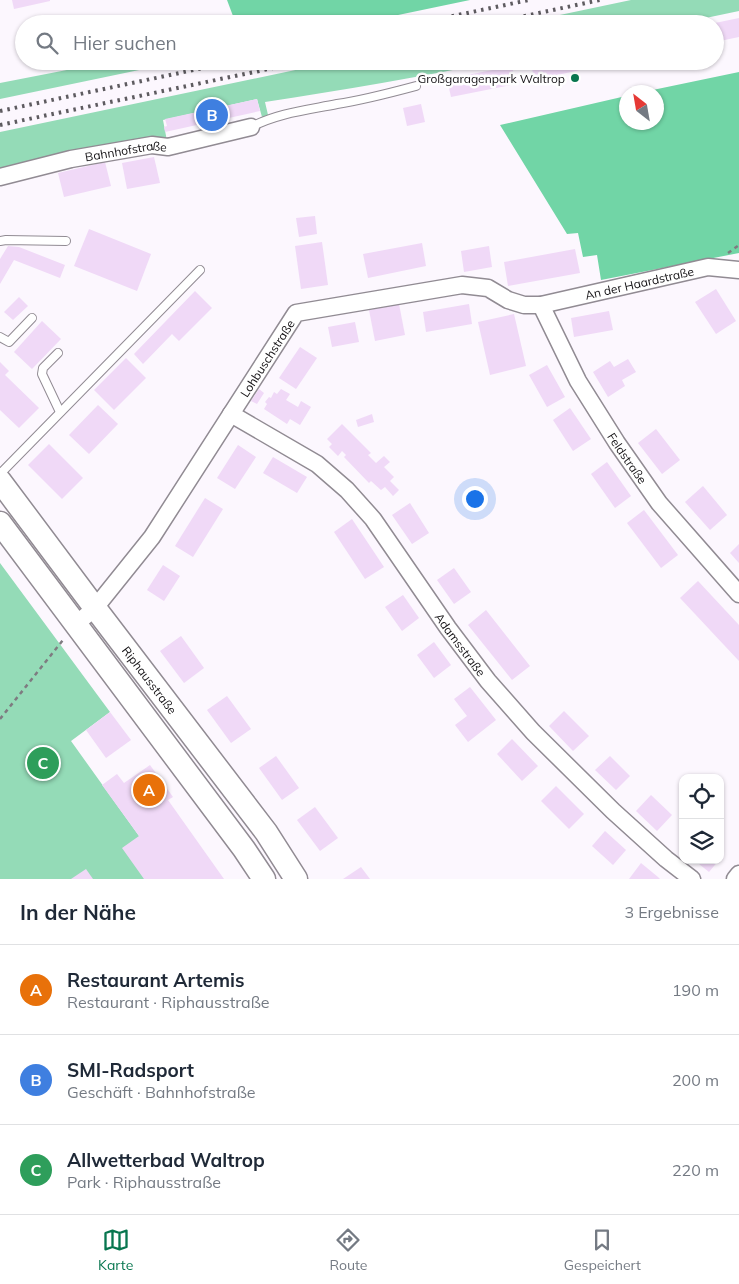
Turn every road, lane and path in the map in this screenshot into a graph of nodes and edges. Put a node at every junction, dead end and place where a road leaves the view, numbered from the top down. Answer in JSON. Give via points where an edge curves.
{"nodes":[{"id":1,"x":416,"y":86,"type":"dead end"},
{"id":2,"x":251,"y":127,"type":"joint"},
{"id":3,"x":0,"y":177,"type":"edge"},
{"id":4,"x":0,"y":241,"type":"edge"},
{"id":5,"x":66,"y":241,"type":"dead end"},
{"id":6,"x":200,"y":270,"type":"dead end"},
{"id":7,"x":739,"y":270,"type":"edge"},
{"id":8,"x":541,"y":305,"type":"junction"},
{"id":9,"x":32,"y":318,"type":"dead end"},
{"id":10,"x":0,"y":337,"type":"edge"},
{"id":11,"x":58,"y":353,"type":"dead end"},
{"id":12,"x":60,"y":412,"type":"junction"},
{"id":13,"x":231,"y":414,"type":"junction"},
{"id":14,"x":0,"y":474,"type":"edge"},
{"id":15,"x":0,"y":481,"type":"edge"},
{"id":16,"x":0,"y":523,"type":"edge"},
{"id":17,"x":739,"y":594,"type":"edge"},
{"id":18,"x":95,"y":608,"type":"junction"},
{"id":19,"x":75,"y":625,"type":"junction"},
{"id":20,"x":0,"y":719,"type":"edge"},
{"id":21,"x":739,"y":874,"type":"edge"},
{"id":22,"x":264,"y":879,"type":"edge"},
{"id":23,"x":296,"y":879,"type":"edge"},
{"id":24,"x":692,"y":879,"type":"edge"},
{"id":25,"x":735,"y":879,"type":"edge"}],
"edges":[{"from":1,"to":2,"type":"lane","via":[[283,115]]},
{"from":2,"to":3,"type":"street","name":"Bahnhofstraße","via":[[168,147],[152,145],[70,159]]},
{"from":4,"to":5,"type":"lane"},
{"from":6,"to":12,"type":"lane"},
{"from":7,"to":8,"type":"street","name":"An der Haardstraße","via":[[708,267]]},
{"from":8,"to":13,"type":"street","name":"Lohbuschstraße","via":[[524,305],[488,288],[462,285],[296,313]]},
{"from":8,"to":17,"type":"street","name":"Feldstraße","via":[[578,381],[617,443],[659,503]]},
{"from":9,"to":10,"type":"lane","via":[[9,342]]},
{"from":11,"to":12,"type":"lane","via":[[43,368],[42,374]]},
{"from":12,"to":14,"type":"lane"},
{"from":13,"to":18,"type":"street","name":"Lohbuschstraße","via":[[152,537]]},
{"from":13,"to":24,"type":"street","name":"Adamsstraße","via":[[317,464],[347,490],[373,519],[488,681],[527,725],[613,812]]},
{"from":15,"to":18,"type":"street","name":"Riphausstraße"},
{"from":16,"to":19,"type":"street"},
{"from":18,"to":19,"type":"street","name":"Lohbuschstraße"},
{"from":18,"to":23,"type":"street","name":"Riphausstraße","via":[[266,832]]},
{"from":19,"to":20,"type":"path"},
{"from":19,"to":22,"type":"street"},
{"from":21,"to":25,"type":"street"}]}
